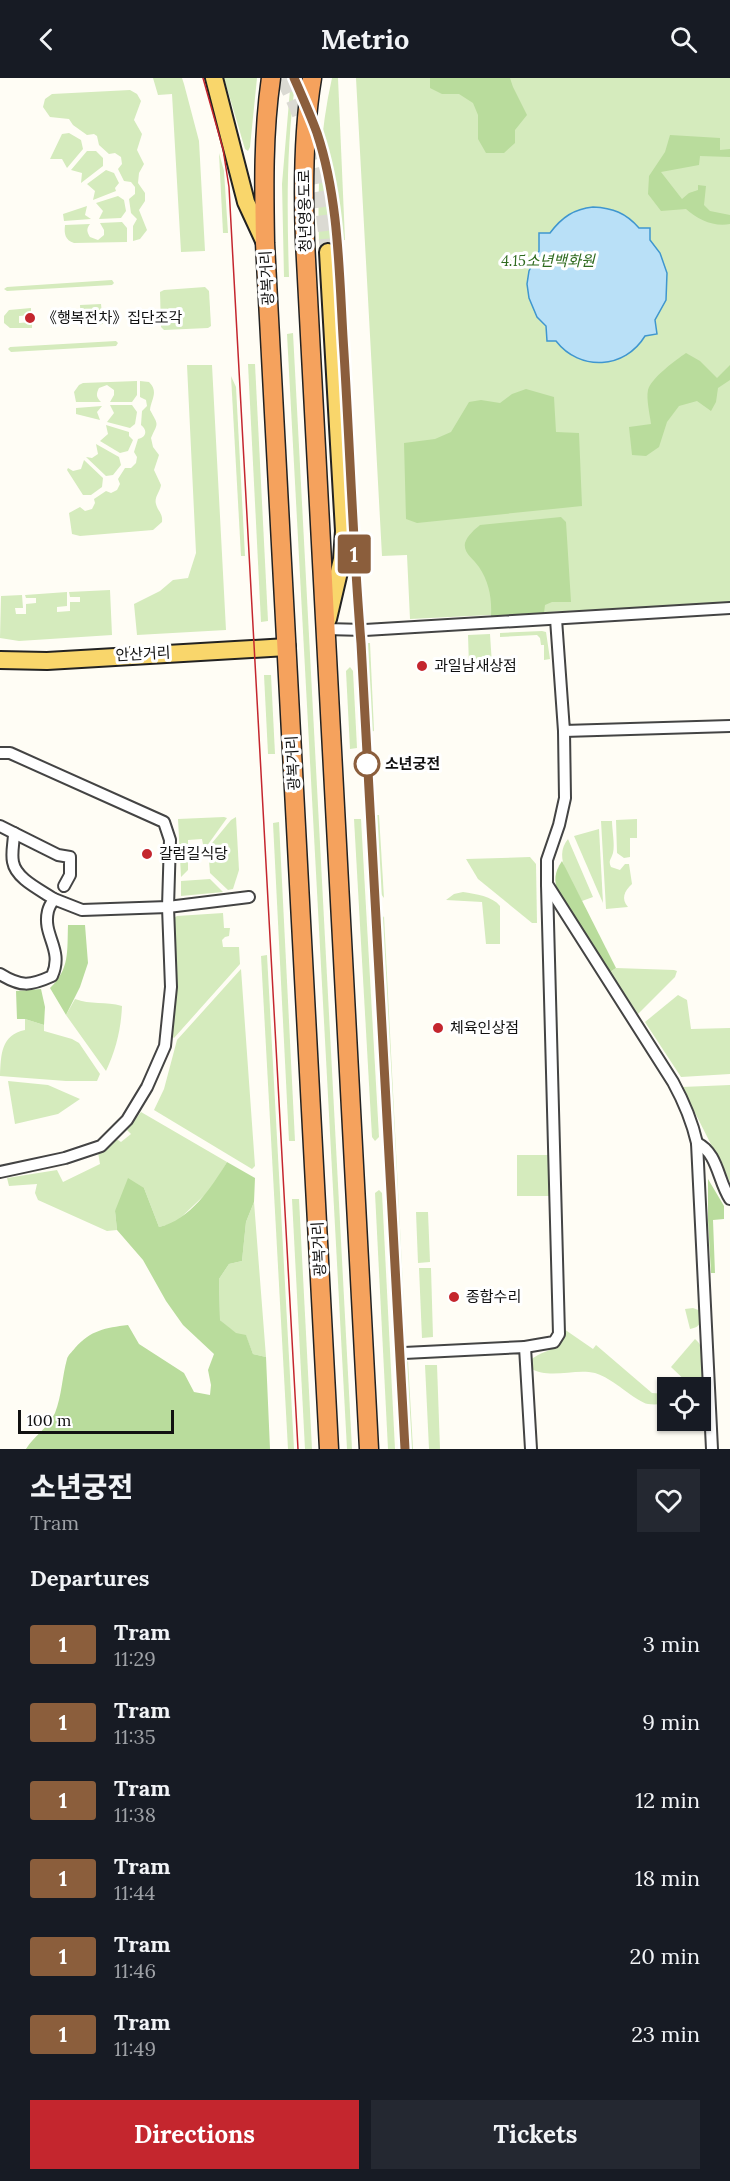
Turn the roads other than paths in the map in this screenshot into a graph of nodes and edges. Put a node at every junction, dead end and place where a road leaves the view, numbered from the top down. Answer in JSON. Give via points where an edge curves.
{"nodes":[{"id":1,"x":214,"y":78,"type":"edge"},
{"id":2,"x":271,"y":78,"type":"edge"},
{"id":3,"x":312,"y":78,"type":"edge"},
{"id":4,"x":265,"y":243,"type":"junction"},
{"id":5,"x":327,"y":252,"type":"tunnel mouth"},
{"id":6,"x":730,"y":608,"type":"edge"},
{"id":7,"x":556,"y":619,"type":"junction"},
{"id":8,"x":325,"y":629,"type":"junction"},
{"id":9,"x":287,"y":647,"type":"junction"},
{"id":10,"x":0,"y":660,"type":"edge"},
{"id":11,"x":730,"y":726,"type":"edge"},
{"id":12,"x":564,"y":731,"type":"junction"},
{"id":13,"x":0,"y":753,"type":"edge"},
{"id":14,"x":0,"y":825,"type":"edge"},
{"id":15,"x":14,"y":833,"type":"junction"},
{"id":16,"x":547,"y":884,"type":"junction"},
{"id":17,"x":64,"y":886,"type":"dead end"},
{"id":18,"x":249,"y":897,"type":"dead end"},
{"id":19,"x":54,"y":899,"type":"junction"},
{"id":20,"x":168,"y":907,"type":"junction"},
{"id":21,"x":0,"y":974,"type":"edge"},
{"id":22,"x":697,"y":1143,"type":"junction"},
{"id":23,"x":0,"y":1172,"type":"edge"},
{"id":24,"x":730,"y":1199,"type":"edge"},
{"id":25,"x":525,"y":1347,"type":"junction"},
{"id":26,"x":404,"y":1353,"type":"dead end"},
{"id":27,"x":329,"y":1449,"type":"edge"},
{"id":28,"x":369,"y":1449,"type":"edge"},
{"id":29,"x":531,"y":1449,"type":"edge"},
{"id":30,"x":712,"y":1449,"type":"edge"}],
"edges":[{"from":1,"to":4,"type":"main road","via":[[246,202]]},
{"from":2,"to":4,"type":"highway","name":"광복거리","via":[[265,153]]},
{"from":3,"to":8,"type":"highway","name":"청년영웅도로","via":[[303,187]]},
{"from":4,"to":9,"type":"highway","name":"광복거리"},
{"from":5,"to":8,"type":"main road","via":[[344,531],[342,559]]},
{"from":6,"to":7,"type":"street"},
{"from":7,"to":8,"type":"street"},
{"from":7,"to":12,"type":"street"},
{"from":8,"to":28,"type":"highway"},
{"from":9,"to":10,"type":"main road","name":"안산거리","via":[[47,661]]},
{"from":9,"to":27,"type":"highway","name":"광복거리"},
{"from":11,"to":12,"type":"street"},
{"from":12,"to":16,"type":"street","via":[[566,798],[547,860]]},
{"from":13,"to":20,"type":"street","via":[[10,753],[164,822],[170,840]]},
{"from":14,"to":15,"type":"street"},
{"from":15,"to":17,"type":"street","via":[[70,857],[70,875]]},
{"from":15,"to":19,"type":"street","via":[[13,861],[17,871]]},
{"from":16,"to":22,"type":"street","via":[[673,1082]]},
{"from":16,"to":25,"type":"street","via":[[559,1334],[555,1342]]},
{"from":18,"to":20,"type":"street"},
{"from":19,"to":20,"type":"street","via":[[82,910]]},
{"from":19,"to":21,"type":"street","via":[[48,911],[48,935],[57,964],[52,976],[34,984],[15,983]]},
{"from":20,"to":23,"type":"street","via":[[171,987],[165,1046],[127,1120],[101,1146]]},
{"from":22,"to":24,"type":"street","via":[[712,1156]]},
{"from":22,"to":30,"type":"street"},
{"from":25,"to":26,"type":"street"},
{"from":25,"to":29,"type":"street"}]}
